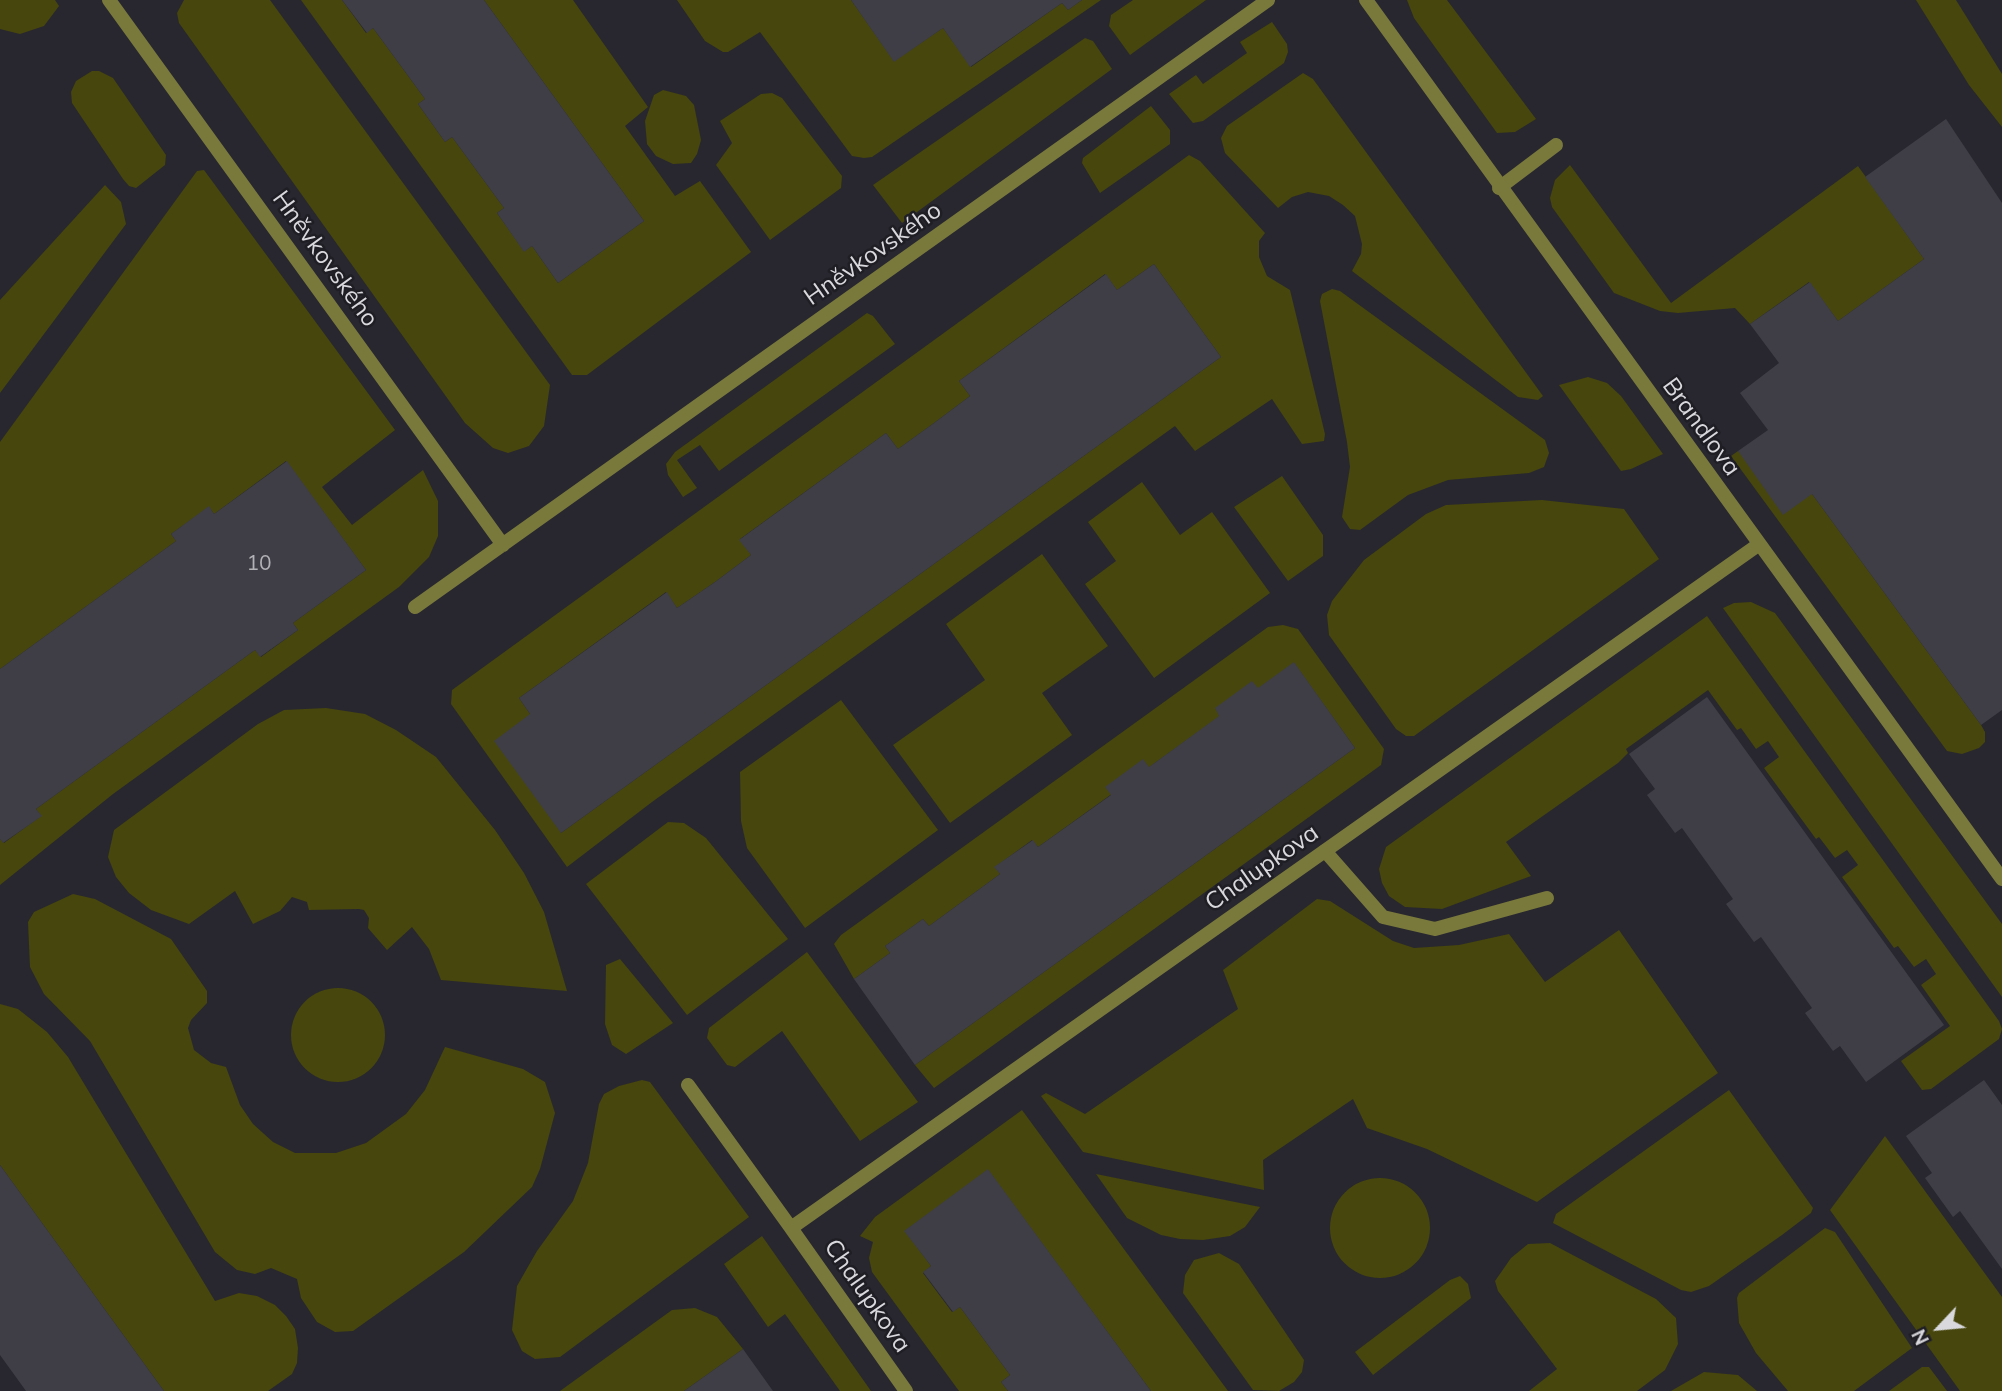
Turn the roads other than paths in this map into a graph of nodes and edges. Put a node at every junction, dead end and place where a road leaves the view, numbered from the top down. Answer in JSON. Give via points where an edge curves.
{"nodes":[{"id":1,"x":109,"y":0,"type":"edge"},
{"id":2,"x":1268,"y":0,"type":"edge"},
{"id":3,"x":1366,"y":0,"type":"edge"},
{"id":4,"x":1556,"y":145,"type":"dead end"},
{"id":5,"x":1499,"y":188,"type":"junction"},
{"id":6,"x":503,"y":545,"type":"junction"},
{"id":7,"x":1758,"y":545,"type":"junction"},
{"id":8,"x":415,"y":607,"type":"dead end"},
{"id":9,"x":1325,"y":851,"type":"junction"},
{"id":10,"x":2002,"y":879,"type":"edge"},
{"id":11,"x":1546,"y":898,"type":"dead end"},
{"id":12,"x":688,"y":1085,"type":"dead end"},
{"id":13,"x":791,"y":1228,"type":"junction"},
{"id":14,"x":906,"y":1391,"type":"edge"}],
"edges":[{"from":1,"to":6,"type":"street","name":"Hněvkovského"},
{"from":2,"to":6,"type":"street","name":"Hněvkovského"},
{"from":3,"to":5,"type":"street","name":"Brandlova"},
{"from":4,"to":5,"type":"street"},
{"from":5,"to":7,"type":"street","name":"Brandlova"},
{"from":6,"to":8,"type":"street","name":"Hněvkovského"},
{"from":7,"to":9,"type":"street","name":"Chalupkova"},
{"from":7,"to":10,"type":"street","name":"Brandlova"},
{"from":9,"to":11,"type":"street","via":[[1383,917],[1435,929]]},
{"from":9,"to":13,"type":"street","name":"Chalupkova"},
{"from":12,"to":13,"type":"street","name":"Chalupkova"},
{"from":13,"to":14,"type":"street","name":"Chalupkova"}]}
